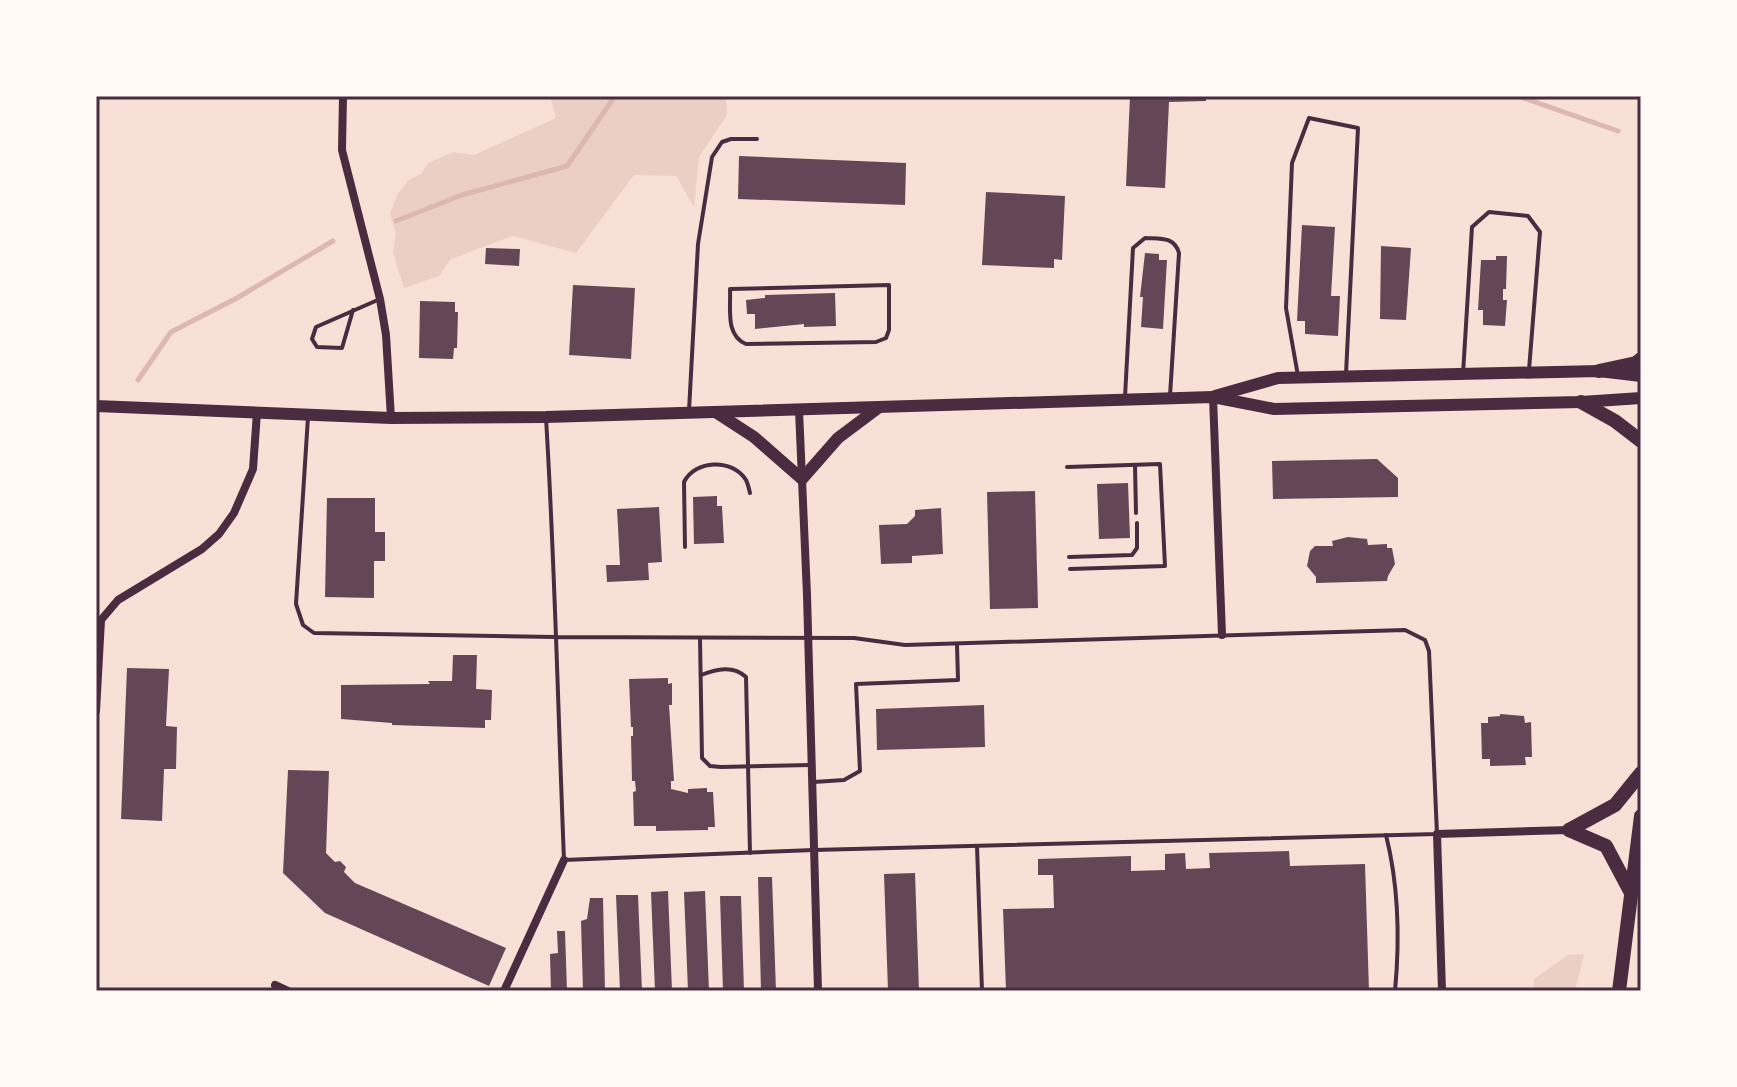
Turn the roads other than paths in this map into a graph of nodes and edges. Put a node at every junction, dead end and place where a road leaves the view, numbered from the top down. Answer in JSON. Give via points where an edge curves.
{"nodes":[{"id":1,"x":343,"y":96,"type":"edge"},
{"id":2,"x":757,"y":139,"type":"dead end"},
{"id":3,"x":380,"y":299,"type":"junction"},
{"id":4,"x":353,"y":310,"type":"junction"},
{"id":5,"x":797,"y":343,"type":"joint"},
{"id":6,"x":1641,"y":359,"type":"edge"},
{"id":7,"x":1599,"y":371,"type":"junction"},
{"id":8,"x":1529,"y":372,"type":"junction"},
{"id":9,"x":1463,"y":374,"type":"junction"},
{"id":10,"x":1346,"y":376,"type":"junction"},
{"id":11,"x":1641,"y":376,"type":"edge"},
{"id":12,"x":1299,"y":378,"type":"junction"},
{"id":13,"x":1213,"y":397,"type":"junction"},
{"id":14,"x":1170,"y":398,"type":"junction"},
{"id":15,"x":1641,"y":398,"type":"edge"},
{"id":16,"x":1125,"y":399,"type":"junction"},
{"id":17,"x":1581,"y":402,"type":"junction"},
{"id":18,"x":96,"y":406,"type":"edge"},
{"id":19,"x":878,"y":407,"type":"junction"},
{"id":20,"x":799,"y":410,"type":"junction"},
{"id":21,"x":257,"y":412,"type":"junction"},
{"id":22,"x":689,"y":413,"type":"junction"},
{"id":23,"x":717,"y":413,"type":"junction"},
{"id":24,"x":308,"y":415,"type":"junction"},
{"id":25,"x":546,"y":417,"type":"junction"},
{"id":26,"x":391,"y":418,"type":"junction"},
{"id":27,"x":1641,"y":441,"type":"edge"},
{"id":28,"x":1135,"y":465,"type":"junction"},
{"id":29,"x":1067,"y":467,"type":"dead end"},
{"id":30,"x":802,"y":479,"type":"junction"},
{"id":31,"x":750,"y":493,"type":"dead end"},
{"id":32,"x":1136,"y":513,"type":"dead end"},
{"id":33,"x":1137,"y":523,"type":"dead end"},
{"id":34,"x":685,"y":547,"type":"dead end"},
{"id":35,"x":1069,"y":557,"type":"dead end"},
{"id":36,"x":1070,"y":569,"type":"dead end"},
{"id":37,"x":1222,"y":635,"type":"junction"},
{"id":38,"x":555,"y":637,"type":"junction"},
{"id":39,"x":700,"y":638,"type":"junction"},
{"id":40,"x":807,"y":639,"type":"junction"},
{"id":41,"x":957,"y":645,"type":"junction"},
{"id":42,"x":701,"y":675,"type":"junction"},
{"id":43,"x":96,"y":711,"type":"edge"},
{"id":44,"x":811,"y":765,"type":"junction"},
{"id":45,"x":749,"y":767,"type":"junction"},
{"id":46,"x":1641,"y":773,"type":"edge"},
{"id":47,"x":813,"y":782,"type":"junction"},
{"id":48,"x":1641,"y":816,"type":"edge"},
{"id":49,"x":1569,"y":830,"type":"junction"},
{"id":50,"x":1437,"y":834,"type":"junction"},
{"id":51,"x":1386,"y":835,"type":"junction"},
{"id":52,"x":977,"y":846,"type":"junction"},
{"id":53,"x":814,"y":850,"type":"junction"},
{"id":54,"x":750,"y":853,"type":"junction"},
{"id":55,"x":564,"y":860,"type":"junction"},
{"id":56,"x":1631,"y":893,"type":"junction"},
{"id":57,"x":275,"y":985,"type":"dead end"},
{"id":58,"x":288,"y":991,"type":"edge"},
{"id":59,"x":504,"y":991,"type":"edge"},
{"id":60,"x":818,"y":991,"type":"edge"},
{"id":61,"x":982,"y":991,"type":"edge"},
{"id":62,"x":1395,"y":991,"type":"edge"},
{"id":63,"x":1442,"y":991,"type":"edge"},
{"id":64,"x":1619,"y":991,"type":"edge"}],
"edges":[{"from":1,"to":3,"type":"street","via":[[342,150]]},
{"from":2,"to":22,"type":"lane","via":[[722,142],[712,157],[698,244]]},
{"from":3,"to":4,"type":"lane"},
{"from":3,"to":26,"type":"street"},
{"from":4,"to":4,"type":"lane","via":[[316,327],[312,339],[317,347],[342,348]]},
{"from":5,"to":5,"type":"lane","via":[[886,338],[889,285],[730,289],[731,332],[737,340]]},
{"from":6,"to":7,"type":"highway"},
{"from":7,"to":8,"type":"main road"},
{"from":7,"to":11,"type":"main road"},
{"from":8,"to":9,"type":"main road"},
{"from":8,"to":9,"type":"lane","via":[[1540,232],[1528,216],[1489,212],[1472,227]]},
{"from":9,"to":10,"type":"main road"},
{"from":10,"to":12,"type":"main road"},
{"from":10,"to":12,"type":"lane","via":[[1358,128],[1309,118],[1292,163],[1287,282],[1286,308]]},
{"from":12,"to":13,"type":"main road","via":[[1278,378]]},
{"from":13,"to":14,"type":"main road"},
{"from":13,"to":17,"type":"main road","via":[[1274,409]]},
{"from":13,"to":37,"type":"street"},
{"from":14,"to":16,"type":"main road"},
{"from":14,"to":16,"type":"lane","via":[[1179,253],[1171,240],[1145,238],[1133,248]]},
{"from":15,"to":17,"type":"main road"},
{"from":16,"to":19,"type":"main road"},
{"from":17,"to":27,"type":"highway"},
{"from":18,"to":21,"type":"main road"},
{"from":19,"to":20,"type":"main road"},
{"from":19,"to":30,"type":"main road","via":[[838,438]]},
{"from":20,"to":23,"type":"main road"},
{"from":20,"to":30,"type":"street"},
{"from":21,"to":24,"type":"main road"},
{"from":21,"to":43,"type":"street","via":[[253,469],[219,534],[118,600],[101,620]]},
{"from":22,"to":23,"type":"main road"},
{"from":22,"to":25,"type":"main road"},
{"from":23,"to":30,"type":"main road"},
{"from":24,"to":26,"type":"main road"},
{"from":24,"to":38,"type":"lane","via":[[296,604],[303,625],[326,635]]},
{"from":25,"to":26,"type":"main road"},
{"from":25,"to":38,"type":"lane"},
{"from":28,"to":29,"type":"lane"},
{"from":28,"to":32,"type":"lane"},
{"from":28,"to":36,"type":"lane","via":[[1160,464],[1165,566]]},
{"from":30,"to":40,"type":"street"},
{"from":31,"to":34,"type":"lane","via":[[746,480],[726,466],[697,467],[684,482]]},
{"from":33,"to":35,"type":"lane","via":[[1132,555]]},
{"from":37,"to":41,"type":"lane"},
{"from":37,"to":50,"type":"lane","via":[[1405,630],[1425,640]]},
{"from":38,"to":39,"type":"lane"},
{"from":38,"to":55,"type":"lane"},
{"from":39,"to":40,"type":"lane"},
{"from":39,"to":42,"type":"lane"},
{"from":40,"to":41,"type":"lane"},
{"from":40,"to":44,"type":"street"},
{"from":41,"to":47,"type":"lane","via":[[958,680],[856,684],[860,771],[844,780]]},
{"from":42,"to":45,"type":"lane","via":[[702,758],[710,766]]},
{"from":42,"to":45,"type":"lane","via":[[727,669],[746,677]]},
{"from":44,"to":45,"type":"lane"},
{"from":44,"to":47,"type":"street"},
{"from":45,"to":54,"type":"lane"},
{"from":46,"to":49,"type":"highway","via":[[1615,805]]},
{"from":47,"to":53,"type":"street"},
{"from":48,"to":56,"type":"highway"},
{"from":49,"to":50,"type":"street"},
{"from":49,"to":56,"type":"highway","via":[[1606,846]]},
{"from":50,"to":51,"type":"lane"},
{"from":50,"to":63,"type":"street"},
{"from":51,"to":52,"type":"lane"},
{"from":51,"to":62,"type":"lane","via":[[1399,915]]},
{"from":52,"to":53,"type":"lane"},
{"from":52,"to":61,"type":"lane"},
{"from":53,"to":54,"type":"lane"},
{"from":53,"to":60,"type":"street"},
{"from":54,"to":55,"type":"lane"},
{"from":55,"to":59,"type":"street"},
{"from":56,"to":64,"type":"highway"},
{"from":57,"to":58,"type":"street"}]}
